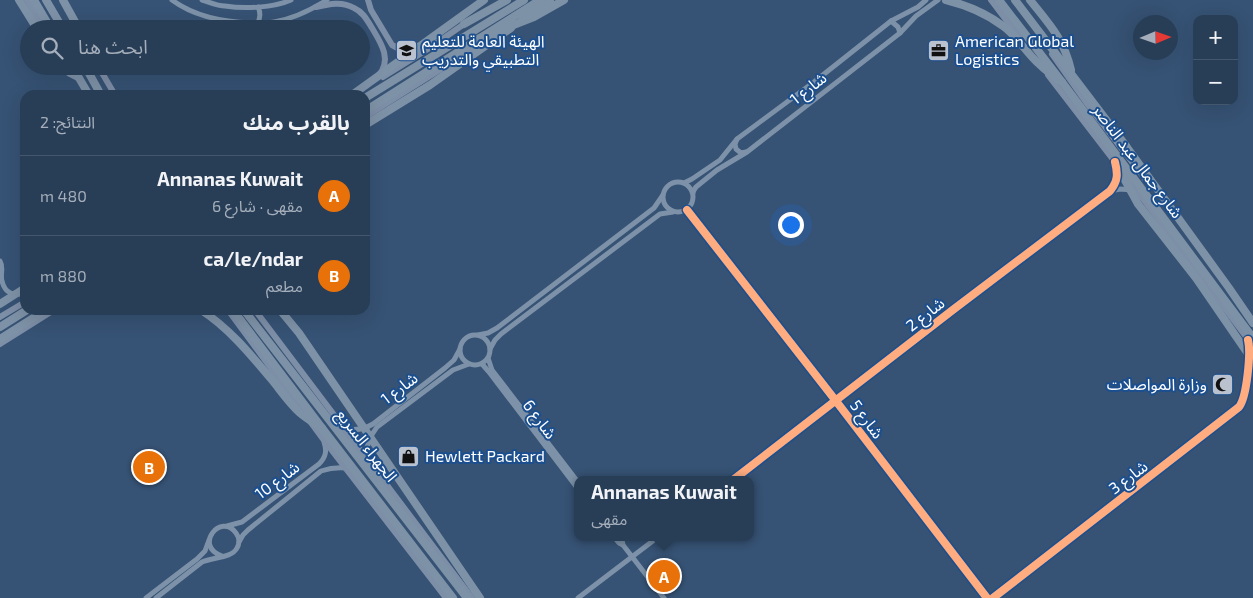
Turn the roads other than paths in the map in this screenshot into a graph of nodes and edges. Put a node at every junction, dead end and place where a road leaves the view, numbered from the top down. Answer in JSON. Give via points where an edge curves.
{"nodes":[{"id":1,"x":19,"y":0,"type":"edge"},
{"id":2,"x":27,"y":0,"type":"edge"},
{"id":3,"x":34,"y":0,"type":"edge"},
{"id":4,"x":46,"y":0,"type":"edge"},
{"id":5,"x":59,"y":0,"type":"edge"},
{"id":6,"x":63,"y":0,"type":"edge"},
{"id":7,"x":172,"y":0,"type":"edge"},
{"id":8,"x":202,"y":0,"type":"edge"},
{"id":9,"x":291,"y":0,"type":"edge"},
{"id":10,"x":327,"y":0,"type":"edge"},
{"id":11,"x":368,"y":0,"type":"edge"},
{"id":12,"x":484,"y":0,"type":"edge"},
{"id":13,"x":499,"y":0,"type":"edge"},
{"id":14,"x":507,"y":0,"type":"edge"},
{"id":15,"x":524,"y":0,"type":"edge"},
{"id":16,"x":540,"y":0,"type":"edge"},
{"id":17,"x":550,"y":0,"type":"edge"},
{"id":18,"x":564,"y":0,"type":"edge"},
{"id":19,"x":926,"y":0,"type":"edge"},
{"id":20,"x":938,"y":0,"type":"edge"},
{"id":21,"x":946,"y":0,"type":"edge"},
{"id":22,"x":991,"y":0,"type":"edge"},
{"id":23,"x":1000,"y":0,"type":"edge"},
{"id":24,"x":1014,"y":0,"type":"edge"},
{"id":25,"x":1030,"y":0,"type":"edge"},
{"id":26,"x":258,"y":7,"type":"junction"},
{"id":27,"x":316,"y":7,"type":"junction"},
{"id":28,"x":31,"y":20,"type":"edge"},
{"id":29,"x":39,"y":20,"type":"edge"},
{"id":30,"x":46,"y":20,"type":"edge"},
{"id":31,"x":58,"y":20,"type":"edge"},
{"id":32,"x":71,"y":20,"type":"edge"},
{"id":33,"x":73,"y":20,"type":"edge"},
{"id":34,"x":218,"y":20,"type":"edge"},
{"id":35,"x":259,"y":20,"type":"edge"},
{"id":36,"x":285,"y":20,"type":"edge"},
{"id":37,"x":367,"y":20,"type":"edge"},
{"id":38,"x":891,"y":21,"type":"junction"},
{"id":39,"x":464,"y":24,"type":"junction"},
{"id":40,"x":370,"y":25,"type":"edge"},
{"id":41,"x":900,"y":33,"type":"junction"},
{"id":42,"x":475,"y":40,"type":"junction"},
{"id":43,"x":430,"y":47,"type":"junction"},
{"id":44,"x":1072,"y":74,"type":"junction"},
{"id":45,"x":73,"y":75,"type":"edge"},
{"id":46,"x":74,"y":75,"type":"edge"},
{"id":47,"x":90,"y":75,"type":"edge"},
{"id":48,"x":91,"y":75,"type":"edge"},
{"id":49,"x":103,"y":75,"type":"edge"},
{"id":50,"x":78,"y":77,"type":"joint"},
{"id":51,"x":92,"y":79,"type":"junction"},
{"id":52,"x":1062,"y":82,"type":"junction"},
{"id":53,"x":372,"y":84,"type":"junction"},
{"id":54,"x":82,"y":90,"type":"edge"},
{"id":55,"x":86,"y":90,"type":"edge"},
{"id":56,"x":98,"y":90,"type":"edge"},
{"id":57,"x":112,"y":90,"type":"edge"},
{"id":58,"x":360,"y":90,"type":"edge"},
{"id":59,"x":362,"y":90,"type":"edge"},
{"id":60,"x":370,"y":95,"type":"edge"},
{"id":61,"x":370,"y":108,"type":"edge"},
{"id":62,"x":370,"y":114,"type":"edge"},
{"id":63,"x":370,"y":122,"type":"edge"},
{"id":64,"x":737,"y":139,"type":"junction"},
{"id":65,"x":746,"y":152,"type":"junction"},
{"id":66,"x":1116,"y":159,"type":"junction"},
{"id":67,"x":684,"y":183,"type":"junction"},
{"id":68,"x":1110,"y":191,"type":"junction"},
{"id":69,"x":1137,"y":191,"type":"junction"},
{"id":70,"x":693,"y":193,"type":"junction"},
{"id":71,"x":663,"y":195,"type":"junction"},
{"id":72,"x":687,"y":210,"type":"junction"},
{"id":73,"x":674,"y":212,"type":"junction"},
{"id":74,"x":1,"y":263,"type":"edge"},
{"id":75,"x":20,"y":291,"type":"edge"},
{"id":76,"x":20,"y":295,"type":"edge"},
{"id":77,"x":0,"y":304,"type":"edge"},
{"id":78,"x":20,"y":305,"type":"edge"},
{"id":79,"x":20,"y":314,"type":"edge"},
{"id":80,"x":45,"y":315,"type":"edge"},
{"id":81,"x":208,"y":315,"type":"edge"},
{"id":82,"x":232,"y":315,"type":"edge"},
{"id":83,"x":237,"y":315,"type":"edge"},
{"id":84,"x":248,"y":315,"type":"edge"},
{"id":85,"x":259,"y":315,"type":"edge"},
{"id":86,"x":284,"y":315,"type":"edge"},
{"id":87,"x":37,"y":316,"type":"edge"},
{"id":88,"x":0,"y":317,"type":"edge"},
{"id":89,"x":1253,"y":317,"type":"edge"},
{"id":90,"x":1253,"y":323,"type":"edge"},
{"id":91,"x":0,"y":326,"type":"edge"},
{"id":92,"x":478,"y":335,"type":"junction"},
{"id":93,"x":0,"y":339,"type":"edge"},
{"id":94,"x":1251,"y":339,"type":"edge"},
{"id":95,"x":0,"y":344,"type":"edge"},
{"id":96,"x":1253,"y":346,"type":"edge"},
{"id":97,"x":460,"y":349,"type":"junction"},
{"id":98,"x":490,"y":349,"type":"junction"},
{"id":99,"x":488,"y":358,"type":"junction"},
{"id":100,"x":1252,"y":359,"type":"edge"},
{"id":101,"x":469,"y":364,"type":"junction"},
{"id":102,"x":482,"y":364,"type":"junction"},
{"id":103,"x":836,"y":400,"type":"junction"},
{"id":104,"x":322,"y":428,"type":"junction"},
{"id":105,"x":344,"y":428,"type":"junction"},
{"id":106,"x":323,"y":439,"type":"junction"},
{"id":107,"x":366,"y":458,"type":"junction"},
{"id":108,"x":346,"y":468,"type":"junction"},
{"id":109,"x":738,"y":476,"type":"edge"},
{"id":110,"x":574,"y":477,"type":"edge"},
{"id":111,"x":574,"y":484,"type":"edge"},
{"id":112,"x":226,"y":526,"type":"junction"},
{"id":113,"x":209,"y":540,"type":"junction"},
{"id":114,"x":617,"y":541,"type":"edge"},
{"id":115,"x":622,"y":541,"type":"edge"},
{"id":116,"x":653,"y":541,"type":"edge"},
{"id":117,"x":239,"y":543,"type":"junction"},
{"id":118,"x":623,"y":545,"type":"junction"},
{"id":119,"x":222,"y":556,"type":"junction"},
{"id":120,"x":632,"y":557,"type":"junction"},
{"id":121,"x":146,"y":598,"type":"edge"},
{"id":122,"x":156,"y":598,"type":"edge"},
{"id":123,"x":446,"y":598,"type":"edge"},
{"id":124,"x":453,"y":598,"type":"edge"},
{"id":125,"x":467,"y":598,"type":"edge"},
{"id":126,"x":472,"y":598,"type":"edge"},
{"id":127,"x":480,"y":598,"type":"edge"},
{"id":128,"x":578,"y":598,"type":"edge"},
{"id":129,"x":664,"y":598,"type":"edge"},
{"id":130,"x":987,"y":598,"type":"edge"},
{"id":131,"x":993,"y":598,"type":"edge"}],
"edges":[{"from":1,"to":28,"type":"highway"},
{"from":2,"to":29,"type":"main road"},
{"from":3,"to":30,"type":"highway"},
{"from":4,"to":31,"type":"highway"},
{"from":5,"to":32,"type":"main road"},
{"from":6,"to":33,"type":"highway"},
{"from":7,"to":34,"type":"street","via":[[190,12]]},
{"from":8,"to":26,"type":"street","via":[[223,6]]},
{"from":9,"to":26,"type":"street"},
{"from":10,"to":27,"type":"street"},
{"from":11,"to":43,"type":"main road","via":[[392,45],[403,51]]},
{"from":12,"to":58,"type":"highway","bridge":true},
{"from":13,"to":39,"type":"main road"},
{"from":14,"to":39,"type":"highway"},
{"from":15,"to":60,"type":"highway"},
{"from":16,"to":42,"type":"highway","bridge":true},
{"from":17,"to":62,"type":"main road"},
{"from":17,"to":63,"type":"highway","via":[[430,85]]},
{"from":18,"to":42,"type":"highway","bridge":true,"via":[[534,17]]},
{"from":19,"to":38,"type":"street","name":"شارع 1"},
{"from":20,"to":41,"type":"street","name":"شارع 1"},
{"from":21,"to":52,"type":"highway","bridge":true,"via":[[967,6],[1003,26],[1037,62]]},
{"from":22,"to":66,"type":"main road"},
{"from":23,"to":52,"type":"highway","name":"شارع جمال عبد الناصر","bridge":true},
{"from":24,"to":44,"type":"highway","name":"شارع جمال عبد الناصر"},
{"from":24,"to":89,"type":"main road","name":"شارع جمال عبد الناصر","via":[[1088,105]]},
{"from":25,"to":44,"type":"highway","via":[[1061,41]]},
{"from":26,"to":35,"type":"street"},
{"from":27,"to":36,"type":"street"},
{"from":27,"to":37,"type":"main road","via":[[345,4],[355,8]]},
{"from":38,"to":41,"type":"street"},
{"from":38,"to":64,"type":"street","name":"شارع 1"},
{"from":39,"to":43,"type":"main road"},
{"from":40,"to":53,"type":"main road","via":[[384,47],[386,60]]},
{"from":41,"to":65,"type":"street","name":"شارع 1"},
{"from":42,"to":61,"type":"highway"},
{"from":43,"to":53,"type":"main road"},
{"from":44,"to":90,"type":"highway","name":"شارع جمال عبد الناصر","bridge":true},
{"from":45,"to":54,"type":"main road"},
{"from":46,"to":50,"type":"highway","bridge":true},
{"from":47,"to":51,"type":"highway"},
{"from":48,"to":51,"type":"highway"},
{"from":49,"to":57,"type":"main road"},
{"from":50,"to":55,"type":"highway"},
{"from":51,"to":56,"type":"highway"},
{"from":52,"to":66,"type":"highway","name":"شارع جمال عبد الناصر"},
{"from":53,"to":59,"type":"main road"},
{"from":64,"to":65,"type":"street","via":[[736,149]]},
{"from":64,"to":67,"type":"street","name":"شارع 1","via":[[720,160]]},
{"from":65,"to":70,"type":"street","name":"شارع 1","via":[[717,170]]},
{"from":66,"to":68,"type":"street","via":[[1117,178]]},
{"from":66,"to":69,"type":"main road"},
{"from":66,"to":94,"type":"highway","name":"شارع جمال عبد الناصر"},
{"from":66,"to":100,"type":"highway","bridge":true,"via":[[1138,204],[1196,278]]},
{"from":67,"to":70,"type":"street"},
{"from":67,"to":71,"type":"street","via":[[672,183]]},
{"from":68,"to":69,"type":"street"},
{"from":68,"to":103,"type":"street","name":"شارع 2"},
{"from":69,"to":94,"type":"main road"},
{"from":70,"to":72,"type":"street","via":[[693,202]]},
{"from":71,"to":73,"type":"street","via":[[665,205]]},
{"from":71,"to":92,"type":"street","via":[[654,208],[497,328]]},
{"from":72,"to":73,"type":"street"},
{"from":72,"to":103,"type":"street","name":"شارع 5"},
{"from":73,"to":98,"type":"street","via":[[660,214],[501,334]]},
{"from":74,"to":76,"type":"street","via":[[2,281],[7,291]]},
{"from":75,"to":77,"type":"highway","bridge":true},
{"from":78,"to":88,"type":"main road"},
{"from":79,"to":91,"type":"highway"},
{"from":80,"to":95,"type":"main road"},
{"from":81,"to":104,"type":"highway","bridge":true,"via":[[232,335],[295,409]]},
{"from":82,"to":106,"type":"main road","name":"الجهراء السريع"},
{"from":83,"to":104,"type":"highway","name":"الجهراء السريع"},
{"from":84,"to":125,"type":"highway","name":"الجهراء السريع"},
{"from":85,"to":105,"type":"main road","name":"الجهراء السريع"},
{"from":86,"to":127,"type":"highway","bridge":true},
{"from":87,"to":93,"type":"highway"},
{"from":92,"to":97,"type":"street","via":[[464,340]]},
{"from":92,"to":98,"type":"street","via":[[486,340]]},
{"from":94,"to":96,"type":"main road"},
{"from":94,"to":100,"type":"street","name":"شارع 3"},
{"from":97,"to":101,"type":"street"},
{"from":97,"to":105,"type":"street","name":"شارع 1","via":[[445,368],[372,424],[361,429]]},
{"from":98,"to":99,"type":"street"},
{"from":99,"to":102,"type":"street"},
{"from":99,"to":110,"type":"street","name":"شارع 6","via":[[492,370]]},
{"from":100,"to":131,"type":"street","name":"شارع 3","via":[[1239,407]]},
{"from":101,"to":102,"type":"street"},
{"from":101,"to":107,"type":"street","name":"شارع 1","via":[[453,370],[377,427],[368,442]]},
{"from":102,"to":111,"type":"street","name":"شارع 6"},
{"from":103,"to":109,"type":"street","name":"شارع 2"},
{"from":103,"to":130,"type":"street","name":"شارع 5"},
{"from":104,"to":124,"type":"highway","name":"الجهراء السريع"},
{"from":105,"to":107,"type":"main road","name":"الجهراء السريع"},
{"from":106,"to":108,"type":"main road","name":"الجهراء السريع"},
{"from":106,"to":112,"type":"street","name":"شارع 10","via":[[326,454],[319,464],[242,522]]},
{"from":107,"to":126,"type":"main road","name":"الجهراء السريع"},
{"from":108,"to":117,"type":"street","name":"شارع 10","via":[[321,471],[248,530]]},
{"from":108,"to":123,"type":"main road","name":"الجهراء السريع"},
{"from":112,"to":113,"type":"street","via":[[214,530]]},
{"from":112,"to":117,"type":"street","via":[[236,532]]},
{"from":113,"to":119,"type":"street","via":[[213,551]]},
{"from":113,"to":121,"type":"street","via":[[197,559]]},
{"from":114,"to":118,"type":"street"},
{"from":115,"to":118,"type":"street"},
{"from":116,"to":120,"type":"street"},
{"from":117,"to":119,"type":"street","via":[[233,553]]},
{"from":118,"to":120,"type":"street"},
{"from":119,"to":122,"type":"street","via":[[202,562]]},
{"from":120,"to":128,"type":"street"},
{"from":120,"to":129,"type":"street"}]}
